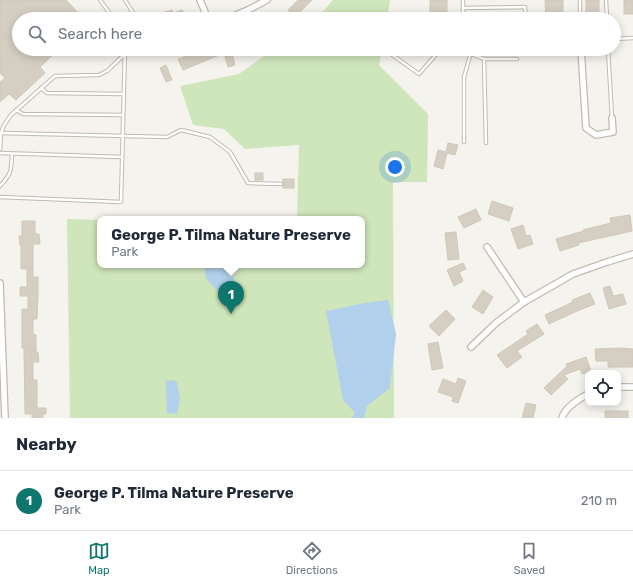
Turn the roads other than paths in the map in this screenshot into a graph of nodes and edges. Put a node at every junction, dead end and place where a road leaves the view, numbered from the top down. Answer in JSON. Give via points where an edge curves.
{"nodes":[{"id":1,"x":100,"y":0,"type":"edge"},
{"id":2,"x":125,"y":0,"type":"edge"},
{"id":3,"x":200,"y":0,"type":"edge"},
{"id":4,"x":267,"y":0,"type":"edge"},
{"id":5,"x":463,"y":0,"type":"edge"},
{"id":6,"x":580,"y":0,"type":"edge"},
{"id":7,"x":606,"y":0,"type":"edge"},
{"id":8,"x":463,"y":8,"type":"junction"},
{"id":9,"x":109,"y":12,"type":"edge"},
{"id":10,"x":132,"y":12,"type":"edge"},
{"id":11,"x":205,"y":12,"type":"edge"},
{"id":12,"x":243,"y":12,"type":"edge"},
{"id":13,"x":463,"y":12,"type":"edge"},
{"id":14,"x":525,"y":12,"type":"edge"},
{"id":15,"x":580,"y":12,"type":"edge"},
{"id":16,"x":607,"y":12,"type":"edge"},
{"id":17,"x":633,"y":38,"type":"edge"},
{"id":18,"x":621,"y":39,"type":"edge"},
{"id":19,"x":123,"y":56,"type":"edge"},
{"id":20,"x":125,"y":56,"type":"edge"},
{"id":21,"x":394,"y":56,"type":"edge"},
{"id":22,"x":435,"y":56,"type":"edge"},
{"id":23,"x":470,"y":56,"type":"edge"},
{"id":24,"x":476,"y":56,"type":"edge"},
{"id":25,"x":582,"y":56,"type":"edge"},
{"id":26,"x":608,"y":56,"type":"edge"},
{"id":27,"x":484,"y":59,"type":"junction"},
{"id":28,"x":517,"y":59,"type":"dead end"},
{"id":29,"x":41,"y":88,"type":"junction"},
{"id":30,"x":124,"y":94,"type":"junction"},
{"id":31,"x":16,"y":110,"type":"junction"},
{"id":32,"x":123,"y":115,"type":"junction"},
{"id":33,"x":612,"y":118,"type":"joint"},
{"id":34,"x":1,"y":133,"type":"junction"},
{"id":35,"x":123,"y":136,"type":"junction"},
{"id":36,"x":464,"y":142,"type":"dead end"},
{"id":37,"x":486,"y":143,"type":"dead end"},
{"id":38,"x":0,"y":149,"type":"edge"},
{"id":39,"x":0,"y":153,"type":"edge"},
{"id":40,"x":12,"y":154,"type":"junction"},
{"id":41,"x":122,"y":157,"type":"junction"},
{"id":42,"x":281,"y":184,"type":"dead end"},
{"id":43,"x":0,"y":186,"type":"edge"},
{"id":44,"x":0,"y":197,"type":"edge"},
{"id":45,"x":487,"y":247,"type":"dead end"},
{"id":46,"x":633,"y":254,"type":"edge"},
{"id":47,"x":0,"y":283,"type":"edge"},
{"id":48,"x":524,"y":302,"type":"junction"},
{"id":49,"x":471,"y":347,"type":"dead end"},
{"id":50,"x":621,"y":387,"type":"edge"},
{"id":51,"x":633,"y":387,"type":"edge"},
{"id":52,"x":585,"y":396,"type":"edge"},
{"id":53,"x":5,"y":418,"type":"edge"},
{"id":54,"x":562,"y":418,"type":"edge"}],
"edges":[{"from":1,"to":9,"type":"lane"},
{"from":2,"to":10,"type":"lane"},
{"from":3,"to":11,"type":"street"},
{"from":4,"to":12,"type":"street"},
{"from":5,"to":8,"type":"lane"},
{"from":6,"to":15,"type":"lane"},
{"from":7,"to":16,"type":"lane"},
{"from":8,"to":13,"type":"lane"},
{"from":8,"to":14,"type":"lane","via":[[525,7]]},
{"from":17,"to":18,"type":"lane"},
{"from":19,"to":29,"type":"lane","via":[[103,74],[55,76]]},
{"from":20,"to":30,"type":"lane"},
{"from":21,"to":22,"type":"lane","via":[[419,74]]},
{"from":23,"to":36,"type":"lane","via":[[464,78]]},
{"from":24,"to":27,"type":"lane"},
{"from":25,"to":33,"type":"street","via":[[586,128],[596,135],[613,132]]},
{"from":26,"to":33,"type":"lane"},
{"from":27,"to":28,"type":"lane"},
{"from":27,"to":37,"type":"lane"},
{"from":29,"to":30,"type":"lane","via":[[47,93]]},
{"from":29,"to":31,"type":"lane"},
{"from":30,"to":32,"type":"lane"},
{"from":31,"to":32,"type":"lane","via":[[23,114]]},
{"from":31,"to":34,"type":"lane"},
{"from":32,"to":35,"type":"lane"},
{"from":34,"to":35,"type":"lane"},
{"from":34,"to":38,"type":"lane"},
{"from":35,"to":41,"type":"lane"},
{"from":35,"to":42,"type":"lane","via":[[167,137],[181,130],[210,137],[230,152],[248,183]]},
{"from":39,"to":40,"type":"lane"},
{"from":40,"to":41,"type":"lane"},
{"from":40,"to":43,"type":"lane","via":[[11,170]]},
{"from":41,"to":44,"type":"lane","via":[[121,202]]},
{"from":45,"to":48,"type":"street"},
{"from":46,"to":48,"type":"street","via":[[573,274]]},
{"from":47,"to":53,"type":"street"},
{"from":48,"to":49,"type":"street","via":[[496,323]]},
{"from":50,"to":51,"type":"street"},
{"from":52,"to":54,"type":"street","via":[[570,407]]}]}
